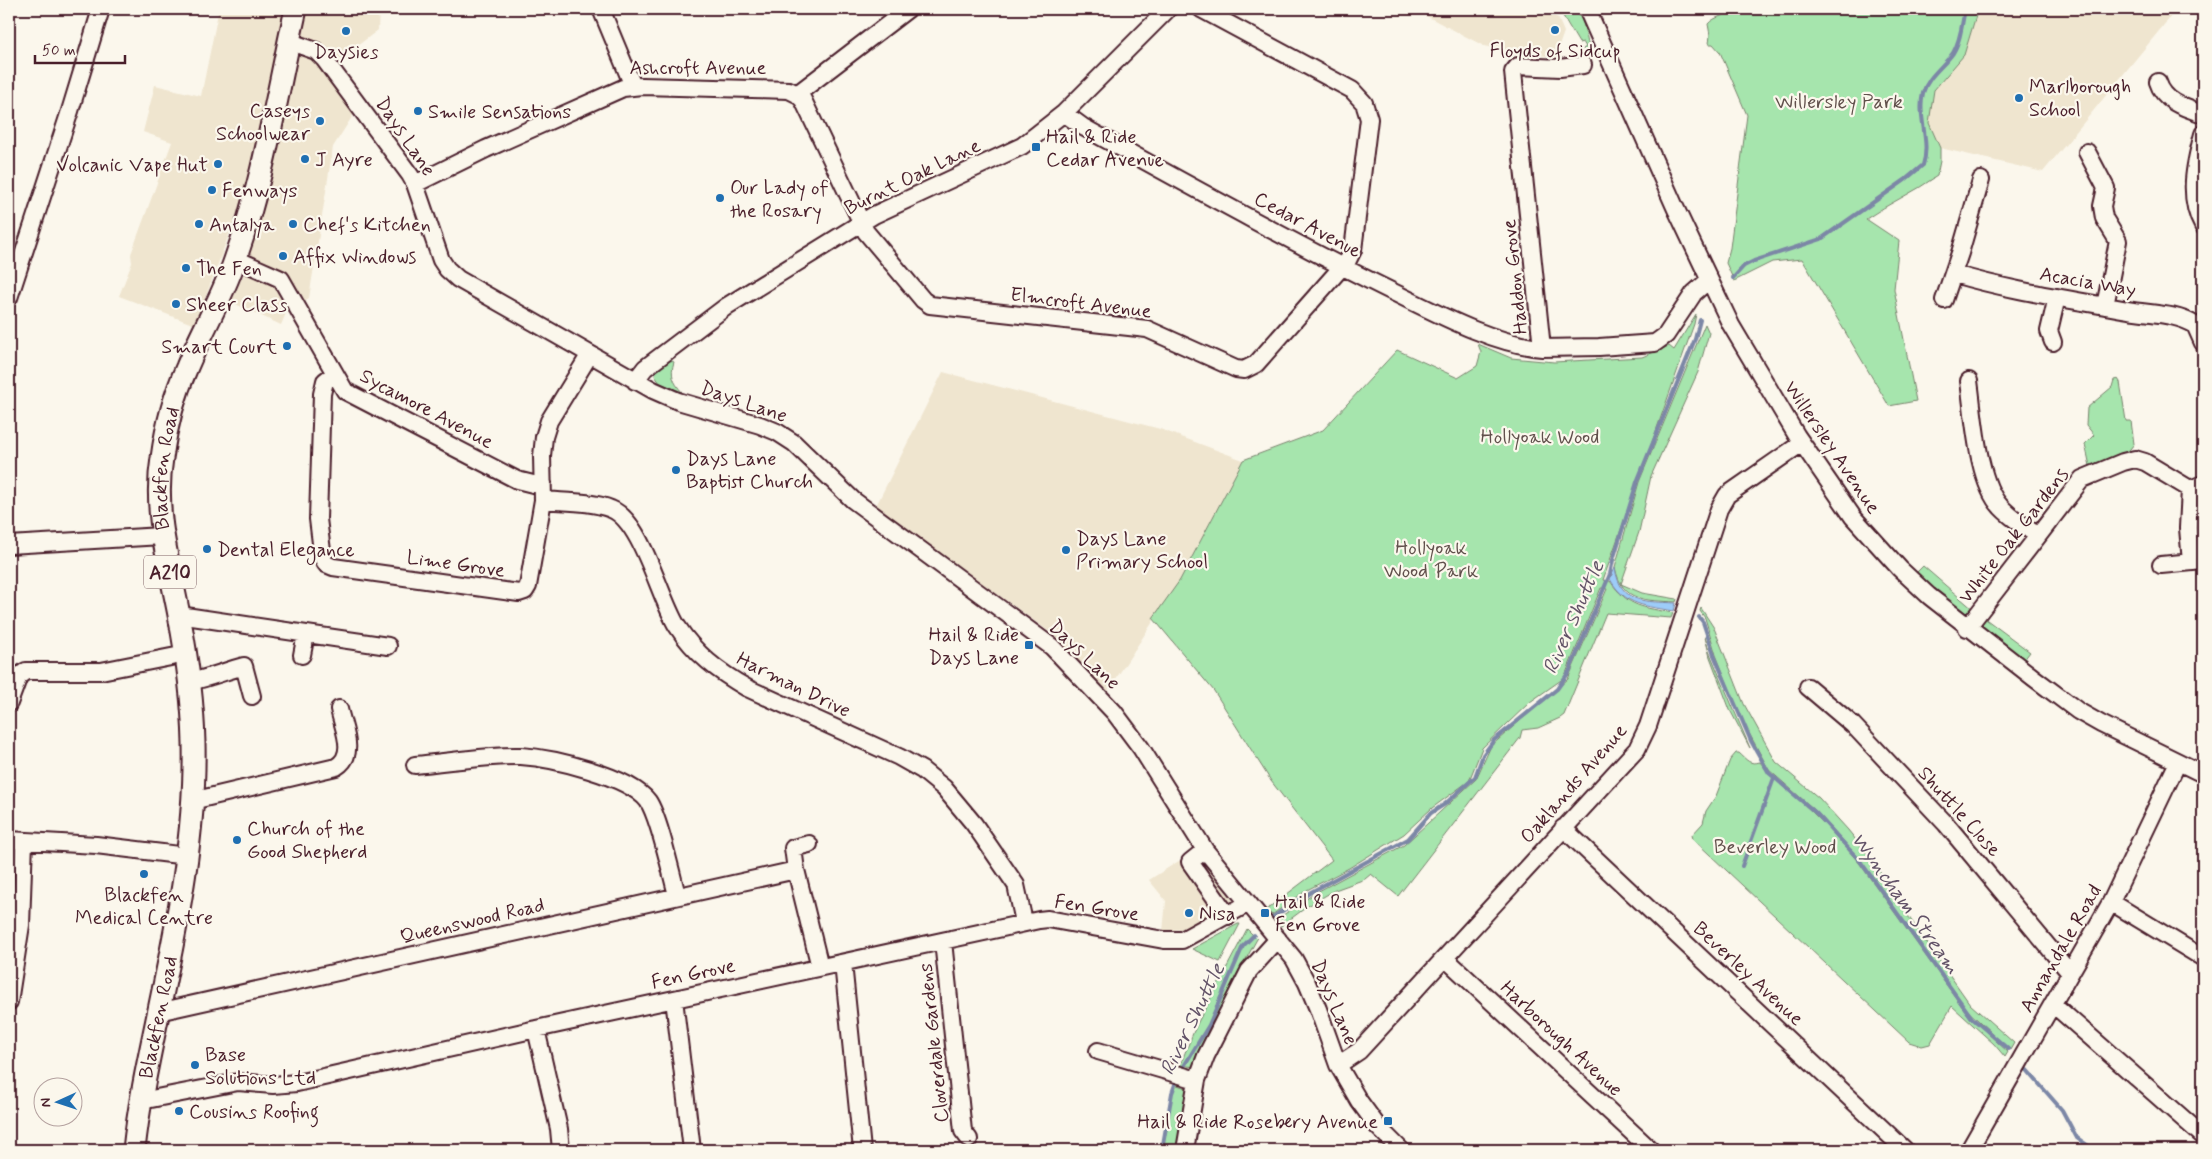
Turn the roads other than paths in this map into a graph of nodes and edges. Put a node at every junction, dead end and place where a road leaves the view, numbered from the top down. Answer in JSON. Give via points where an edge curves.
{"nodes":[{"id":1,"x":101,"y":9,"type":"edge"},
{"id":2,"x":296,"y":9,"type":"edge"},
{"id":3,"x":601,"y":9,"type":"edge"},
{"id":4,"x":908,"y":9,"type":"edge"},
{"id":5,"x":1168,"y":9,"type":"edge"},
{"id":6,"x":1201,"y":9,"type":"edge"},
{"id":7,"x":1587,"y":9,"type":"edge"},
{"id":8,"x":288,"y":41,"type":"junction"},
{"id":9,"x":1583,"y":65,"type":"dead end"},
{"id":10,"x":2158,"y":82,"type":"dead end"},
{"id":11,"x":633,"y":86,"type":"junction"},
{"id":12,"x":797,"y":94,"type":"junction"},
{"id":13,"x":1064,"y":113,"type":"junction"},
{"id":14,"x":2203,"y":114,"type":"edge"},
{"id":15,"x":2203,"y":134,"type":"edge"},
{"id":16,"x":2087,"y":152,"type":"dead end"},
{"id":17,"x":1981,"y":180,"type":"dead end"},
{"id":18,"x":415,"y":184,"type":"junction"},
{"id":19,"x":862,"y":222,"type":"junction"},
{"id":20,"x":2203,"y":226,"type":"edge"},
{"id":21,"x":236,"y":259,"type":"junction"},
{"id":22,"x":1342,"y":267,"type":"junction"},
{"id":23,"x":1954,"y":274,"type":"junction"},
{"id":24,"x":1709,"y":280,"type":"junction"},
{"id":25,"x":2057,"y":297,"type":"junction"},
{"id":26,"x":9,"y":298,"type":"edge"},
{"id":27,"x":1944,"y":300,"type":"dead end"},
{"id":28,"x":2105,"y":306,"type":"junction"},
{"id":29,"x":2053,"y":342,"type":"dead end"},
{"id":30,"x":2203,"y":344,"type":"edge"},
{"id":31,"x":1542,"y":348,"type":"junction"},
{"id":32,"x":590,"y":354,"type":"junction"},
{"id":33,"x":334,"y":374,"type":"junction"},
{"id":34,"x":635,"y":381,"type":"junction"},
{"id":35,"x":1969,"y":381,"type":"dead end"},
{"id":36,"x":1802,"y":443,"type":"junction"},
{"id":37,"x":543,"y":483,"type":"junction"},
{"id":38,"x":2197,"y":486,"type":"edge"},
{"id":39,"x":543,"y":500,"type":"junction"},
{"id":40,"x":162,"y":536,"type":"junction"},
{"id":41,"x":2038,"y":536,"type":"junction"},
{"id":42,"x":9,"y":545,"type":"edge"},
{"id":43,"x":2197,"y":561,"type":"edge"},
{"id":44,"x":2161,"y":564,"type":"dead end"},
{"id":45,"x":179,"y":615,"type":"junction"},
{"id":46,"x":1967,"y":628,"type":"junction"},
{"id":47,"x":306,"y":634,"type":"junction"},
{"id":48,"x":388,"y":646,"type":"dead end"},
{"id":49,"x":186,"y":654,"type":"junction"},
{"id":50,"x":302,"y":655,"type":"dead end"},
{"id":51,"x":189,"y":682,"type":"junction"},
{"id":52,"x":1808,"y":687,"type":"dead end"},
{"id":53,"x":252,"y":696,"type":"dead end"},
{"id":54,"x":9,"y":703,"type":"edge"},
{"id":55,"x":339,"y":709,"type":"dead end"},
{"id":56,"x":2178,"y":762,"type":"junction"},
{"id":57,"x":415,"y":765,"type":"dead end"},
{"id":58,"x":2203,"y":774,"type":"edge"},
{"id":59,"x":192,"y":801,"type":"junction"},
{"id":60,"x":1563,"y":828,"type":"junction"},
{"id":61,"x":16,"y":841,"type":"edge"},
{"id":62,"x":809,"y":844,"type":"dead end"},
{"id":63,"x":1205,"y":850,"type":"junction"},
{"id":64,"x":187,"y":856,"type":"junction"},
{"id":65,"x":796,"y":870,"type":"junction"},
{"id":66,"x":677,"y":895,"type":"junction"},
{"id":67,"x":2112,"y":902,"type":"junction"},
{"id":68,"x":1248,"y":904,"type":"junction"},
{"id":69,"x":1228,"y":916,"type":"junction"},
{"id":70,"x":1024,"y":922,"type":"junction"},
{"id":71,"x":1278,"y":939,"type":"junction"},
{"id":72,"x":943,"y":941,"type":"junction"},
{"id":73,"x":1445,"y":958,"type":"junction"},
{"id":74,"x":2203,"y":958,"type":"edge"},
{"id":75,"x":843,"y":963,"type":"junction"},
{"id":76,"x":820,"y":967,"type":"junction"},
{"id":77,"x":2070,"y":973,"type":"junction"},
{"id":78,"x":674,"y":999,"type":"junction"},
{"id":79,"x":9,"y":1002,"type":"edge"},
{"id":80,"x":2053,"y":1004,"type":"junction"},
{"id":81,"x":158,"y":1012,"type":"junction"},
{"id":82,"x":536,"y":1029,"type":"junction"},
{"id":83,"x":1098,"y":1051,"type":"dead end"},
{"id":84,"x":1338,"y":1065,"type":"junction"},
{"id":85,"x":1197,"y":1080,"type":"junction"},
{"id":86,"x":141,"y":1101,"type":"junction"},
{"id":87,"x":2203,"y":1136,"type":"edge"},
{"id":88,"x":969,"y":1139,"type":"dead end"},
{"id":89,"x":134,"y":1150,"type":"edge"},
{"id":90,"x":561,"y":1150,"type":"edge"},
{"id":91,"x":692,"y":1150,"type":"edge"},
{"id":92,"x":862,"y":1150,"type":"edge"},
{"id":93,"x":1185,"y":1150,"type":"edge"},
{"id":94,"x":1400,"y":1150,"type":"edge"},
{"id":95,"x":1651,"y":1150,"type":"edge"},
{"id":96,"x":1905,"y":1150,"type":"edge"},
{"id":97,"x":1969,"y":1150,"type":"edge"}],
"edges":[{"from":1,"to":26,"type":"street"},
{"from":2,"to":8,"type":"main road","name":"Blackfen Road","number":"A210"},
{"from":3,"to":11,"type":"street"},
{"from":4,"to":12,"type":"street"},
{"from":5,"to":13,"type":"street","name":"Burnt Oak Lane"},
{"from":6,"to":22,"type":"street","name":"Elmcroft Avenue","via":[[1352,90],[1364,103],[1369,128],[1354,246]]},
{"from":7,"to":24,"type":"street","name":"Willersley Avenue"},
{"from":8,"to":18,"type":"street","name":"Days Lane","via":[[316,51],[324,59]]},
{"from":8,"to":21,"type":"main road","name":"Blackfen Road","number":"A210","via":[[257,190]]},
{"from":9,"to":31,"type":"street","name":"Haddon Grove","via":[[1560,68],[1518,66],[1513,72]]},
{"from":10,"to":14,"type":"street","via":[[2161,92],[2172,101]]},
{"from":11,"to":12,"type":"street","name":"Ashcroft Avenue","via":[[778,89]]},
{"from":11,"to":18,"type":"street","name":"Ashcroft Avenue","via":[[602,95]]},
{"from":12,"to":19,"type":"street","via":[[803,100]]},
{"from":13,"to":19,"type":"street","name":"Burnt Oak Lane","via":[[1022,146]]},
{"from":13,"to":22,"type":"street","name":"Cedar Avenue","via":[[1083,127]]},
{"from":15,"to":20,"type":"street","via":[[2193,192]]},
{"from":16,"to":28,"type":"street","via":[[2106,188],[2102,206],[2104,218],[2118,240]]},
{"from":17,"to":23,"type":"street"},
{"from":18,"to":32,"type":"street","name":"Days Lane","via":[[441,260],[454,276]]},
{"from":19,"to":22,"type":"street","name":"Elmcroft Avenue","via":[[870,236],[930,305],[1147,329],[1240,370],[1256,364]]},
{"from":19,"to":34,"type":"street","name":"Burnt Oak Lane","via":[[727,306],[645,368]]},
{"from":21,"to":33,"type":"street","name":"Sycamore Avenue","via":[[282,279]]},
{"from":21,"to":40,"type":"main road","name":"Blackfen Road","number":"A210","via":[[186,369],[168,426],[159,498]]},
{"from":22,"to":31,"type":"street","name":"Cedar Avenue","via":[[1500,340]]},
{"from":23,"to":25,"type":"street","name":"Acacia Way"},
{"from":23,"to":27,"type":"street"},
{"from":24,"to":31,"type":"street","name":"Haddon Grove","via":[[1694,293],[1666,335],[1654,343]]},
{"from":24,"to":36,"type":"street","name":"Willersley Avenue","via":[[1752,363]]},
{"from":25,"to":28,"type":"street","name":"Acacia Way"},
{"from":25,"to":29,"type":"street","via":[[2049,331]]},
{"from":28,"to":30,"type":"street","name":"Acacia Way","via":[[2178,316],[2195,324]]},
{"from":32,"to":34,"type":"street","name":"Days Lane"},
{"from":32,"to":37,"type":"street","name":"Lime Grove","via":[[549,421],[543,447]]},
{"from":33,"to":37,"type":"street","name":"Sycamore Avenue","via":[[350,394],[517,480]]},
{"from":33,"to":39,"type":"street","name":"Lime Grove","via":[[325,382],[322,394],[318,513],[323,556],[329,566],[523,593],[528,586]]},
{"from":34,"to":63,"type":"street","name":"Days Lane","via":[[678,401],[760,425],[794,443],[858,504],[1052,647],[1114,712],[1141,748]]},
{"from":35,"to":41,"type":"street","via":[[1983,474],[1990,492],[2001,508]]},
{"from":36,"to":46,"type":"street","name":"Willersley Avenue","via":[[1871,538],[1929,596]]},
{"from":36,"to":60,"type":"street","name":"Oaklands Avenue","via":[[1727,495],[1719,509],[1643,738],[1628,759]]},
{"from":37,"to":39,"type":"street","name":"Lime Grove"},
{"from":38,"to":41,"type":"street","name":"White Oak Gardens","via":[[2145,462],[2135,459],[2123,462],[2082,479]]},
{"from":38,"to":43,"type":"street","via":[[2188,528]]},
{"from":39,"to":70,"type":"street","name":"Harman Drive","via":[[599,506],[620,514],[644,551],[677,626],[696,651],[724,674],[747,688],[911,763],[944,788],[974,824],[1016,885]]},
{"from":40,"to":42,"type":"street"},
{"from":40,"to":45,"type":"main road","name":"Blackfen Road","number":"A210"},
{"from":41,"to":46,"type":"street","name":"White Oak Gardens"},
{"from":43,"to":44,"type":"street"},
{"from":45,"to":47,"type":"street"},
{"from":45,"to":49,"type":"main road","name":"Blackfen Road","number":"A210"},
{"from":46,"to":56,"type":"street","name":"Willersley Avenue","via":[[2078,711]]},
{"from":47,"to":48,"type":"street"},
{"from":47,"to":50,"type":"street"},
{"from":49,"to":51,"type":"main road","name":"Blackfen Road","number":"A210"},
{"from":49,"to":54,"type":"street","via":[[101,670],[22,672]]},
{"from":51,"to":53,"type":"street","via":[[244,666]]},
{"from":51,"to":59,"type":"main road","name":"Blackfen Road","number":"A210","via":[[194,744]]},
{"from":52,"to":77,"type":"street","name":"Shuttle Close","via":[[1853,725],[1946,824]]},
{"from":55,"to":59,"type":"street","via":[[348,750],[343,763]]},
{"from":56,"to":58,"type":"street","name":"Willersley Avenue"},
{"from":56,"to":67,"type":"street","name":"Annandale Road"},
{"from":57,"to":66,"type":"street","via":[[523,756],[552,760],[624,783],[642,794],[653,810]]},
{"from":59,"to":64,"type":"main road","name":"Blackfen Road","number":"A210"},
{"from":60,"to":73,"type":"street","name":"Oaklands Avenue"},
{"from":60,"to":96,"type":"street","name":"Beverley Avenue"},
{"from":61,"to":64,"type":"street","via":[[96,845]]},
{"from":61,"to":79,"type":"street","via":[[20,925]]},
{"from":62,"to":65,"type":"street","via":[[793,848]]},
{"from":63,"to":68,"type":"street","name":"Days Lane"},
{"from":63,"to":69,"type":"street","via":[[1190,862]]},
{"from":64,"to":81,"type":"main road","name":"Blackfen Road","number":"A210"},
{"from":65,"to":66,"type":"street","name":"Queenswood Road"},
{"from":65,"to":76,"type":"street"},
{"from":66,"to":81,"type":"street","name":"Queenswood Road"},
{"from":67,"to":74,"type":"street"},
{"from":67,"to":77,"type":"street","name":"Annandale Road"},
{"from":68,"to":69,"type":"street","name":"Fen Grove"},
{"from":68,"to":71,"type":"street","name":"Days Lane"},
{"from":69,"to":70,"type":"street","name":"Fen Grove","via":[[1173,941],[1048,919]]},
{"from":70,"to":72,"type":"street","name":"Fen Grove"},
{"from":71,"to":84,"type":"street","name":"Days Lane","via":[[1307,983]]},
{"from":71,"to":85,"type":"street","via":[[1249,971]]},
{"from":72,"to":75,"type":"street","name":"Fen Grove"},
{"from":72,"to":88,"type":"street","name":"Cloverdale Gardens","via":[[963,1131]]},
{"from":73,"to":84,"type":"street","name":"Oaklands Avenue","via":[[1359,1051]]},
{"from":73,"to":95,"type":"street","name":"Harborough Avenue"},
{"from":75,"to":76,"type":"street","name":"Fen Grove"},
{"from":75,"to":92,"type":"street"},
{"from":76,"to":78,"type":"street","name":"Fen Grove"},
{"from":77,"to":80,"type":"street","name":"Annandale Road"},
{"from":78,"to":82,"type":"street","name":"Fen Grove"},
{"from":78,"to":91,"type":"street"},
{"from":80,"to":87,"type":"street"},
{"from":80,"to":97,"type":"street","name":"Annandale Road"},
{"from":81,"to":86,"type":"main road","name":"Blackfen Road","number":"A210"},
{"from":82,"to":86,"type":"street","name":"Fen Grove","via":[[297,1083],[238,1082]]},
{"from":82,"to":90,"type":"street"},
{"from":83,"to":85,"type":"street"},
{"from":84,"to":94,"type":"street","name":"Days Lane","via":[[1358,1101]]},
{"from":85,"to":93,"type":"street"},
{"from":86,"to":89,"type":"main road","name":"Blackfen Road","number":"A210"}]}
